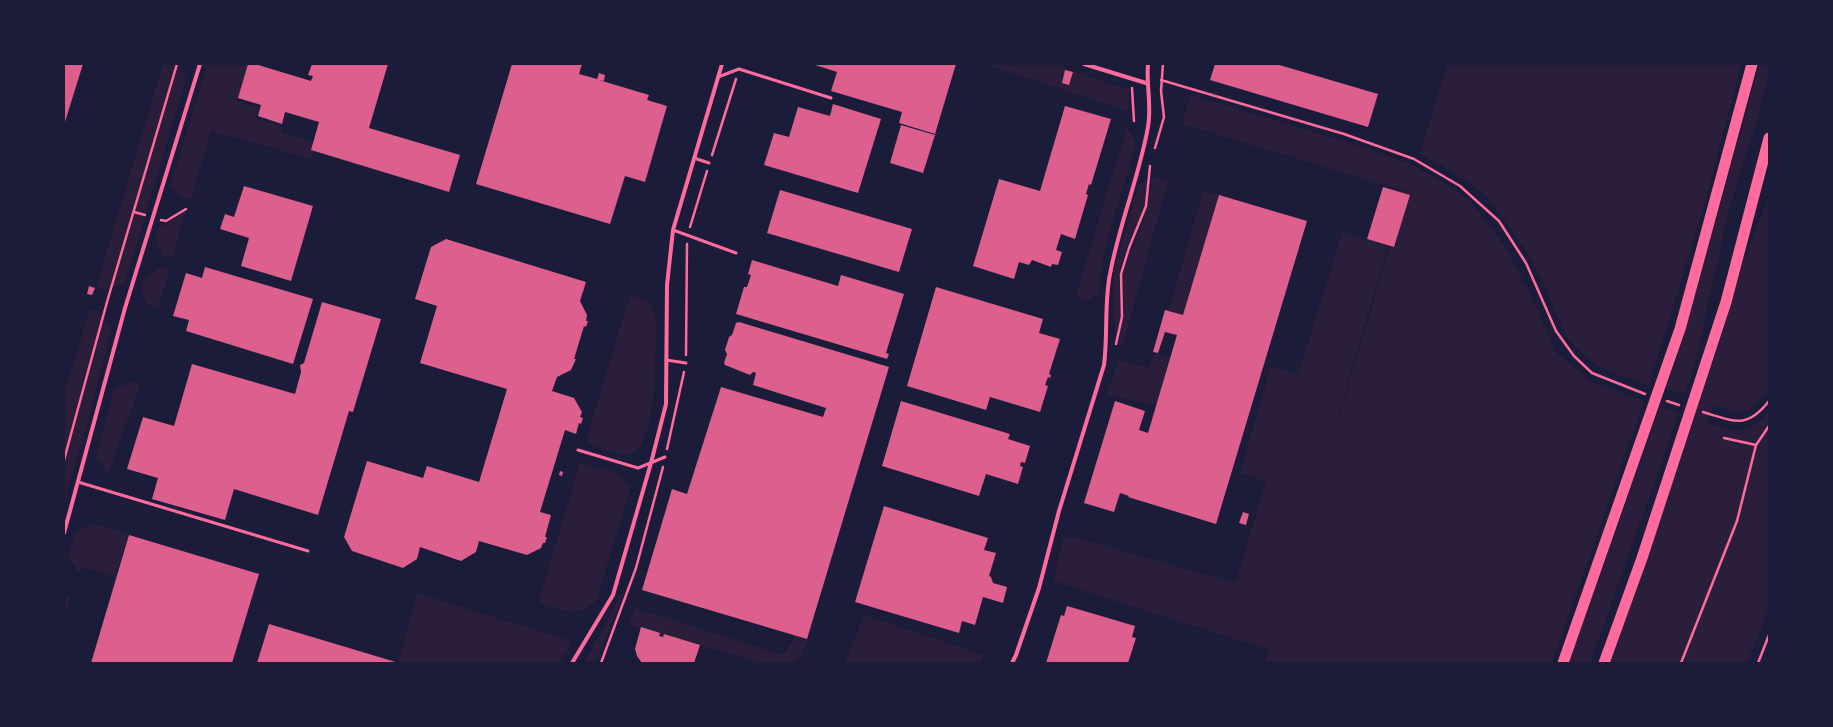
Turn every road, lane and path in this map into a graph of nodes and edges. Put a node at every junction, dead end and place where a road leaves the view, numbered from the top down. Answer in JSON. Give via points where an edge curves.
{"nodes":[{"id":1,"x":177,"y":64,"type":"edge"},
{"id":2,"x":200,"y":64,"type":"edge"},
{"id":3,"x":722,"y":64,"type":"edge"},
{"id":4,"x":1084,"y":64,"type":"edge"},
{"id":5,"x":1148,"y":64,"type":"edge"},
{"id":6,"x":1752,"y":64,"type":"edge"},
{"id":7,"x":718,"y":77,"type":"junction"},
{"id":8,"x":1131,"y":78,"type":"junction"},
{"id":9,"x":1161,"y":80,"type":"dead end"},
{"id":10,"x":1146,"y":83,"type":"junction"},
{"id":11,"x":830,"y":98,"type":"dead end"},
{"id":12,"x":1134,"y":121,"type":"dead end"},
{"id":13,"x":1769,"y":138,"type":"edge"},
{"id":14,"x":694,"y":158,"type":"junction"},
{"id":15,"x":709,"y":163,"type":"dead end"},
{"id":16,"x":1150,"y":164,"type":"dead end"},
{"id":17,"x":673,"y":230,"type":"junction"},
{"id":18,"x":736,"y":252,"type":"dead end"},
{"id":19,"x":1116,"y":345,"type":"dead end"},
{"id":20,"x":666,"y":360,"type":"junction"},
{"id":21,"x":686,"y":363,"type":"dead end"},
{"id":22,"x":1652,"y":396,"type":"dead end"},
{"id":23,"x":1666,"y":401,"type":"dead end"},
{"id":24,"x":1769,"y":401,"type":"edge"},
{"id":25,"x":1681,"y":405,"type":"dead end"},
{"id":26,"x":1695,"y":410,"type":"dead end"},
{"id":27,"x":1769,"y":426,"type":"edge"},
{"id":28,"x":1724,"y":438,"type":"dead end"},
{"id":29,"x":1756,"y":445,"type":"junction"},
{"id":30,"x":578,"y":450,"type":"dead end"},
{"id":31,"x":665,"y":457,"type":"dead end"},
{"id":32,"x":64,"y":460,"type":"edge"},
{"id":33,"x":651,"y":463,"type":"junction"},
{"id":34,"x":78,"y":482,"type":"junction"},
{"id":35,"x":64,"y":533,"type":"edge"},
{"id":36,"x":308,"y":551,"type":"dead end"},
{"id":37,"x":1769,"y":635,"type":"edge"},
{"id":38,"x":572,"y":663,"type":"edge"},
{"id":39,"x":1012,"y":663,"type":"edge"},
{"id":40,"x":1563,"y":663,"type":"edge"},
{"id":41,"x":1604,"y":663,"type":"edge"},
{"id":42,"x":1681,"y":663,"type":"edge"},
{"id":43,"x":1758,"y":663,"type":"edge"}],
"edges":[{"from":1,"to":32,"type":"path","via":[[106,302]]},
{"from":2,"to":34,"type":"street","via":[[127,301]]},
{"from":3,"to":7,"type":"street"},
{"from":4,"to":8,"type":"street"},
{"from":5,"to":10,"type":"street"},
{"from":6,"to":40,"type":"highway","via":[[1680,329]]},
{"from":7,"to":11,"type":"lane","via":[[739,69]]},
{"from":7,"to":14,"type":"street"},
{"from":8,"to":10,"type":"street"},
{"from":8,"to":12,"type":"path"},
{"from":9,"to":22,"type":"path","via":[[1344,134],[1414,159],[1460,186],[1499,221],[1526,263],[1556,331],[1574,356],[1592,373]]},
{"from":10,"to":39,"type":"street","via":[[1150,98],[1148,126],[1110,274],[1107,350],[1104,365],[1061,504],[1039,588]]},
{"from":13,"to":41,"type":"highway","via":[[1726,302],[1642,558]]},
{"from":14,"to":15,"type":"lane"},
{"from":14,"to":17,"type":"street"},
{"from":16,"to":19,"type":"path","via":[[1146,206],[1121,274],[1122,317]]},
{"from":17,"to":18,"type":"lane"},
{"from":17,"to":20,"type":"street","via":[[667,285]]},
{"from":20,"to":21,"type":"lane"},
{"from":20,"to":33,"type":"street","via":[[666,404]]},
{"from":23,"to":25,"type":"path"},
{"from":24,"to":26,"type":"path","via":[[1760,413],[1737,422]]},
{"from":27,"to":29,"type":"path"},
{"from":28,"to":29,"type":"path"},
{"from":29,"to":42,"type":"path","via":[[1737,521]]},
{"from":30,"to":33,"type":"lane","via":[[638,468]]},
{"from":31,"to":33,"type":"lane"},
{"from":33,"to":38,"type":"street","via":[[614,595]]},
{"from":34,"to":35,"type":"street"},
{"from":34,"to":36,"type":"lane"},
{"from":37,"to":43,"type":"path"}]}
